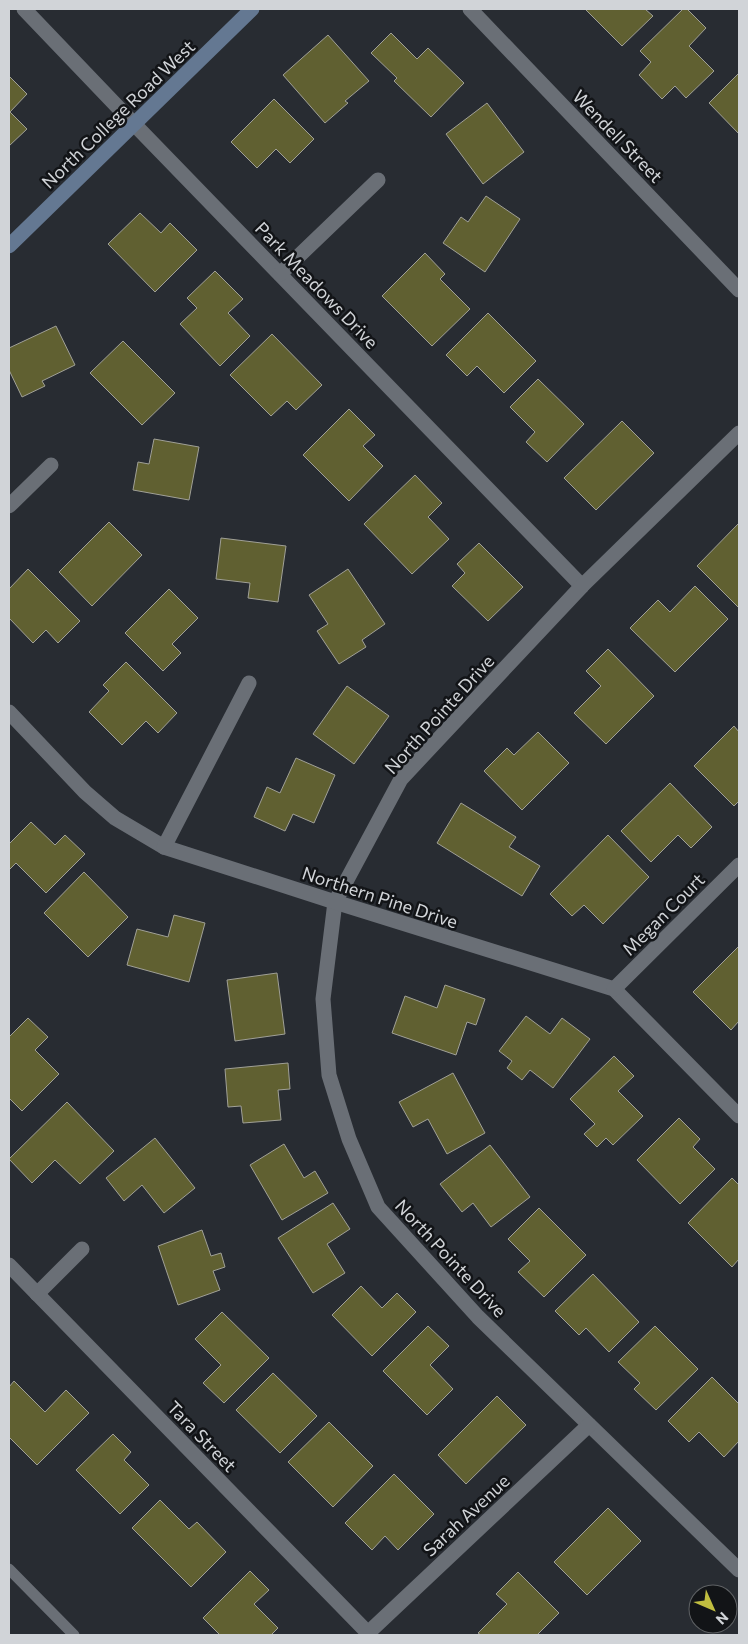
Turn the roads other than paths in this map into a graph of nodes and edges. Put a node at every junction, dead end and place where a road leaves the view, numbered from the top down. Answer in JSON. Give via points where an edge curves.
{"nodes":[{"id":1,"x":24,"y":9,"type":"edge"},
{"id":2,"x":252,"y":9,"type":"edge"},
{"id":3,"x":470,"y":9,"type":"edge"},
{"id":4,"x":134,"y":124,"type":"junction"},
{"id":5,"x":378,"y":180,"type":"dead end"},
{"id":6,"x":9,"y":246,"type":"edge"},
{"id":7,"x":280,"y":274,"type":"junction"},
{"id":8,"x":739,"y":290,"type":"edge"},
{"id":9,"x":739,"y":433,"type":"edge"},
{"id":10,"x":51,"y":465,"type":"dead end"},
{"id":11,"x":9,"y":506,"type":"edge"},
{"id":12,"x":582,"y":586,"type":"junction"},
{"id":13,"x":249,"y":683,"type":"dead end"},
{"id":14,"x":9,"y":712,"type":"edge"},
{"id":15,"x":164,"y":846,"type":"junction"},
{"id":16,"x":739,"y":865,"type":"edge"},
{"id":17,"x":335,"y":902,"type":"junction"},
{"id":18,"x":614,"y":990,"type":"junction"},
{"id":19,"x":739,"y":1116,"type":"edge"},
{"id":20,"x":82,"y":1249,"type":"dead end"},
{"id":21,"x":9,"y":1264,"type":"edge"},
{"id":22,"x":37,"y":1294,"type":"junction"},
{"id":23,"x":589,"y":1425,"type":"junction"},
{"id":24,"x":9,"y":1569,"type":"edge"},
{"id":25,"x":739,"y":1570,"type":"edge"},
{"id":26,"x":368,"y":1633,"type":"joint"},
{"id":27,"x":74,"y":1635,"type":"edge"}],
"edges":[{"from":1,"to":4,"type":"street","name":"Park Meadows Drive"},
{"from":2,"to":4,"type":"street","name":"North College Road West"},
{"from":3,"to":8,"type":"street","name":"Wendell Street"},
{"from":4,"to":6,"type":"street","name":"North College Road West"},
{"from":4,"to":7,"type":"street","name":"Park Meadows Drive"},
{"from":5,"to":7,"type":"street"},
{"from":7,"to":12,"type":"street","name":"Park Meadows Drive"},
{"from":9,"to":12,"type":"street","name":"North Pointe Drive"},
{"from":10,"to":11,"type":"street"},
{"from":12,"to":17,"type":"street","name":"North Pointe Drive","via":[[401,779]]},
{"from":13,"to":15,"type":"street"},
{"from":14,"to":15,"type":"street","name":"Northern Pine Drive","via":[[85,792],[115,818]]},
{"from":15,"to":17,"type":"street","name":"Northern Pine Drive"},
{"from":16,"to":18,"type":"street","name":"Megan Court"},
{"from":17,"to":18,"type":"street","name":"Northern Pine Drive"},
{"from":17,"to":23,"type":"street","name":"North Pointe Drive","via":[[323,999],[330,1075],[349,1139],[378,1207],[478,1317]]},
{"from":18,"to":19,"type":"street","name":"Northern Pine Drive"},
{"from":20,"to":22,"type":"street"},
{"from":21,"to":22,"type":"street","name":"Tara Street"},
{"from":22,"to":26,"type":"street","name":"Tara Street"},
{"from":23,"to":25,"type":"street","name":"North Pointe Drive"},
{"from":23,"to":26,"type":"street","name":"Sarah Avenue"},
{"from":24,"to":27,"type":"lane"}]}
